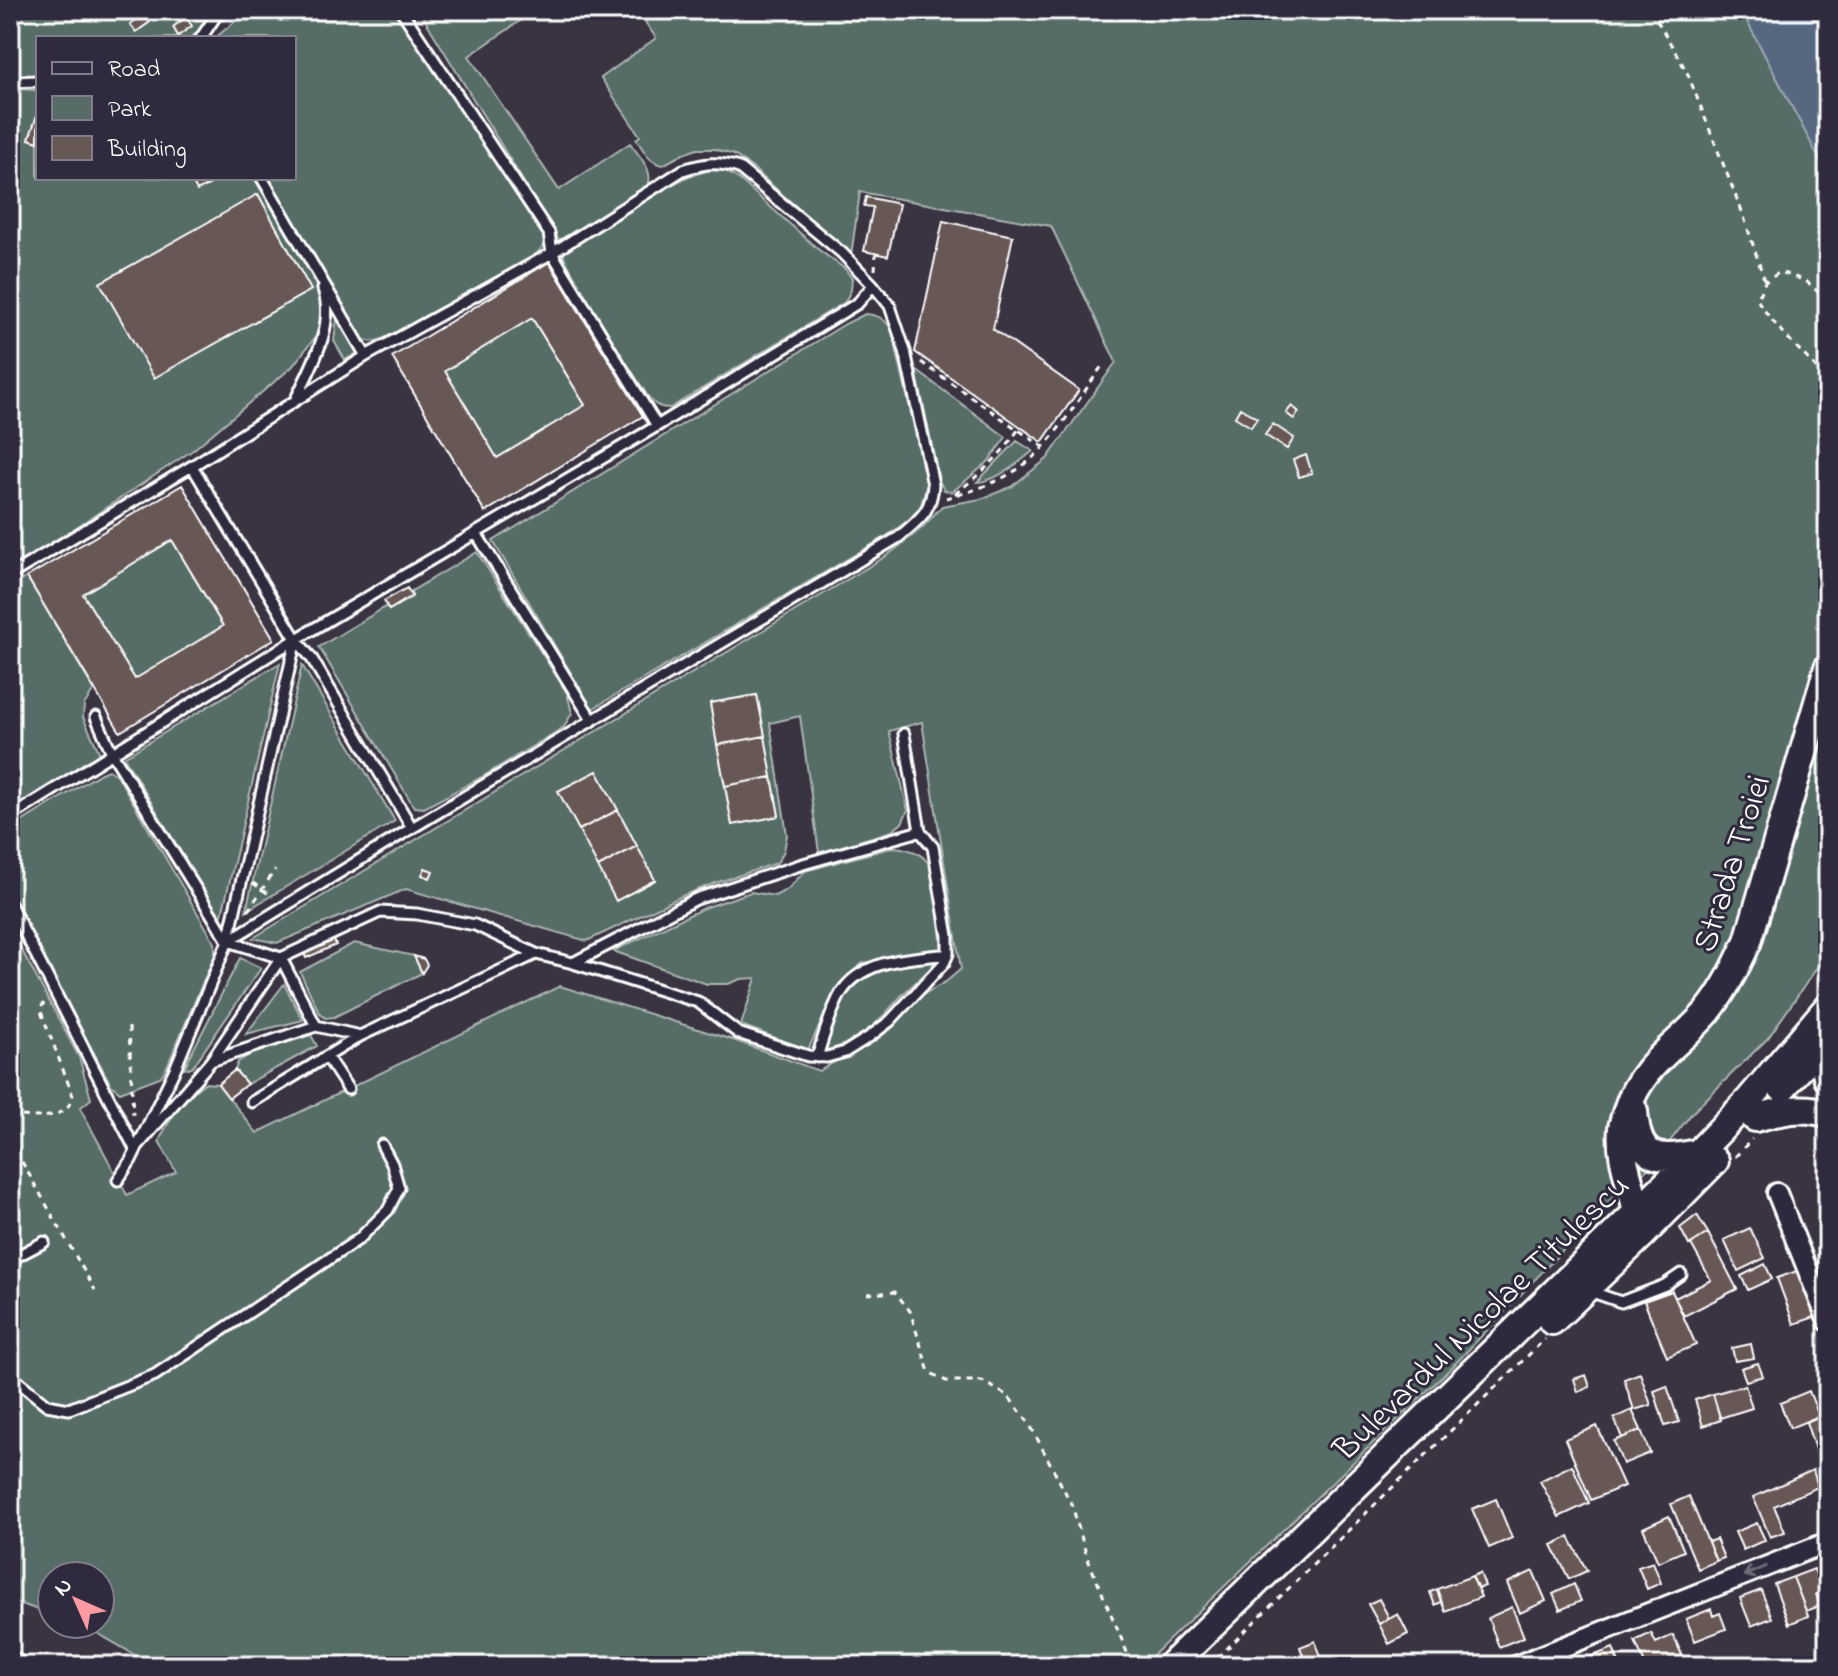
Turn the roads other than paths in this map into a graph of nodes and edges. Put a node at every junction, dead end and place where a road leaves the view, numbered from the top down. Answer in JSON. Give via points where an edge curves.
{"nodes":[{"id":1,"x":225,"y":10,"type":"edge"},
{"id":2,"x":401,"y":10,"type":"edge"},
{"id":3,"x":202,"y":36,"type":"edge"},
{"id":4,"x":36,"y":81,"type":"edge"},
{"id":5,"x":10,"y":82,"type":"edge"},
{"id":6,"x":263,"y":180,"type":"edge"},
{"id":7,"x":552,"y":253,"type":"junction"},
{"id":8,"x":318,"y":274,"type":"junction"},
{"id":9,"x":873,"y":285,"type":"junction"},
{"id":10,"x":366,"y":356,"type":"junction"},
{"id":11,"x":294,"y":402,"type":"junction"},
{"id":12,"x":657,"y":426,"type":"junction"},
{"id":13,"x":192,"y":466,"type":"junction"},
{"id":14,"x":476,"y":533,"type":"junction"},
{"id":15,"x":10,"y":575,"type":"edge"},
{"id":16,"x":296,"y":639,"type":"junction"},
{"id":17,"x":1828,"y":668,"type":"edge"},
{"id":18,"x":96,"y":717,"type":"dead end"},
{"id":19,"x":592,"y":720,"type":"junction"},
{"id":20,"x":904,"y":734,"type":"dead end"},
{"id":21,"x":112,"y":753,"type":"junction"},
{"id":22,"x":10,"y":817,"type":"edge"},
{"id":23,"x":412,"y":828,"type":"junction"},
{"id":24,"x":920,"y":831,"type":"junction"},
{"id":25,"x":10,"y":904,"type":"edge"},
{"id":26,"x":228,"y":941,"type":"junction"},
{"id":27,"x":536,"y":954,"type":"junction"},
{"id":28,"x":948,"y":954,"type":"junction"},
{"id":29,"x":281,"y":958,"type":"junction"},
{"id":30,"x":573,"y":963,"type":"junction"},
{"id":31,"x":1828,"y":1007,"type":"edge"},
{"id":32,"x":316,"y":1026,"type":"junction"},
{"id":33,"x":360,"y":1036,"type":"junction"},
{"id":34,"x":1825,"y":1041,"type":"edge"},
{"id":35,"x":327,"y":1057,"type":"junction"},
{"id":36,"x":817,"y":1057,"type":"junction"},
{"id":37,"x":211,"y":1061,"type":"junction"},
{"id":38,"x":1828,"y":1079,"type":"edge"},
{"id":39,"x":348,"y":1089,"type":"dead end"},
{"id":40,"x":1632,"y":1095,"type":"junction"},
{"id":41,"x":252,"y":1102,"type":"dead end"},
{"id":42,"x":1828,"y":1114,"type":"edge"},
{"id":43,"x":1767,"y":1115,"type":"junction"},
{"id":44,"x":382,"y":1145,"type":"dead end"},
{"id":45,"x":135,"y":1149,"type":"junction"},
{"id":46,"x":1698,"y":1153,"type":"junction"},
{"id":47,"x":118,"y":1180,"type":"dead end"},
{"id":48,"x":1777,"y":1193,"type":"dead end"},
{"id":49,"x":1637,"y":1213,"type":"junction"},
{"id":50,"x":44,"y":1242,"type":"dead end"},
{"id":51,"x":10,"y":1260,"type":"edge"},
{"id":52,"x":1681,"y":1274,"type":"dead end"},
{"id":53,"x":1595,"y":1293,"type":"dead end"},
{"id":54,"x":1828,"y":1321,"type":"edge"},
{"id":55,"x":10,"y":1376,"type":"edge"},
{"id":56,"x":1828,"y":1542,"type":"edge"},
{"id":57,"x":1170,"y":1666,"type":"edge"},
{"id":58,"x":1196,"y":1666,"type":"edge"},
{"id":59,"x":1515,"y":1666,"type":"edge"}],
"edges":[{"from":1,"to":3,"type":"lane"},
{"from":2,"to":7,"type":"lane","via":[[549,233]]},
{"from":4,"to":5,"type":"lane"},
{"from":6,"to":8,"type":"lane"},
{"from":7,"to":9,"type":"lane","via":[[683,170],[721,162],[739,168]]},
{"from":7,"to":10,"type":"lane"},
{"from":7,"to":12,"type":"lane"},
{"from":8,"to":10,"type":"lane"},
{"from":8,"to":11,"type":"lane","via":[[326,297],[324,333]]},
{"from":9,"to":12,"type":"lane","via":[[858,303]]},
{"from":9,"to":19,"type":"lane","via":[[890,306],[905,351],[932,502],[899,537]]},
{"from":10,"to":11,"type":"lane"},
{"from":11,"to":13,"type":"lane"},
{"from":12,"to":14,"type":"lane"},
{"from":13,"to":15,"type":"lane"},
{"from":13,"to":16,"type":"lane"},
{"from":14,"to":16,"type":"lane"},
{"from":14,"to":19,"type":"lane"},
{"from":16,"to":21,"type":"lane"},
{"from":16,"to":23,"type":"lane"},
{"from":16,"to":26,"type":"lane"},
{"from":17,"to":40,"type":"main road","name":"Strada Troiei","via":[[1748,941],[1710,1008],[1654,1062]]},
{"from":18,"to":21,"type":"lane"},
{"from":19,"to":23,"type":"lane"},
{"from":20,"to":24,"type":"lane"},
{"from":21,"to":22,"type":"lane"},
{"from":21,"to":26,"type":"lane"},
{"from":23,"to":26,"type":"lane"},
{"from":24,"to":28,"type":"lane","via":[[933,847]]},
{"from":24,"to":30,"type":"lane","via":[[696,899]]},
{"from":25,"to":45,"type":"lane"},
{"from":26,"to":29,"type":"lane"},
{"from":26,"to":45,"type":"lane"},
{"from":27,"to":29,"type":"lane","via":[[475,925],[380,912]]},
{"from":27,"to":30,"type":"lane"},
{"from":27,"to":33,"type":"lane"},
{"from":28,"to":36,"type":"lane","via":[[890,1021],[845,1052]]},
{"from":28,"to":36,"type":"lane","via":[[883,964],[853,978],[835,1006]]},
{"from":29,"to":32,"type":"lane"},
{"from":29,"to":37,"type":"lane"},
{"from":30,"to":36,"type":"lane","via":[[698,1002],[738,1033]]},
{"from":31,"to":46,"type":"main road","name":"Bulevardul Nicolae Titulescu"},
{"from":32,"to":33,"type":"lane"},
{"from":32,"to":37,"type":"lane"},
{"from":33,"to":35,"type":"lane"},
{"from":34,"to":38,"type":"main road"},
{"from":34,"to":43,"type":"main road","name":"Bulevardul Nicolae Titulescu"},
{"from":35,"to":39,"type":"lane"},
{"from":35,"to":41,"type":"lane"},
{"from":37,"to":45,"type":"lane"},
{"from":40,"to":46,"type":"main road","via":[[1637,1137],[1646,1150],[1666,1158]]},
{"from":40,"to":49,"type":"main road","name":"Strada Troiei","via":[[1622,1127],[1623,1162]]},
{"from":42,"to":43,"type":"main road","via":[[1813,1108]]},
{"from":43,"to":58,"type":"main road","name":"Bulevardul Nicolae Titulescu"},
{"from":44,"to":55,"type":"lane","via":[[399,1188],[388,1210],[359,1239],[155,1375],[69,1409],[47,1405]]},
{"from":45,"to":47,"type":"lane"},
{"from":46,"to":49,"type":"main road","name":"Bulevardul Nicolae Titulescu"},
{"from":48,"to":54,"type":"street"},
{"from":49,"to":57,"type":"main road","name":"Bulevardul Nicolae Titulescu"},
{"from":50,"to":51,"type":"lane"},
{"from":52,"to":53,"type":"lane","via":[[1621,1302]]},
{"from":56,"to":59,"type":"street","one_way":true}]}
